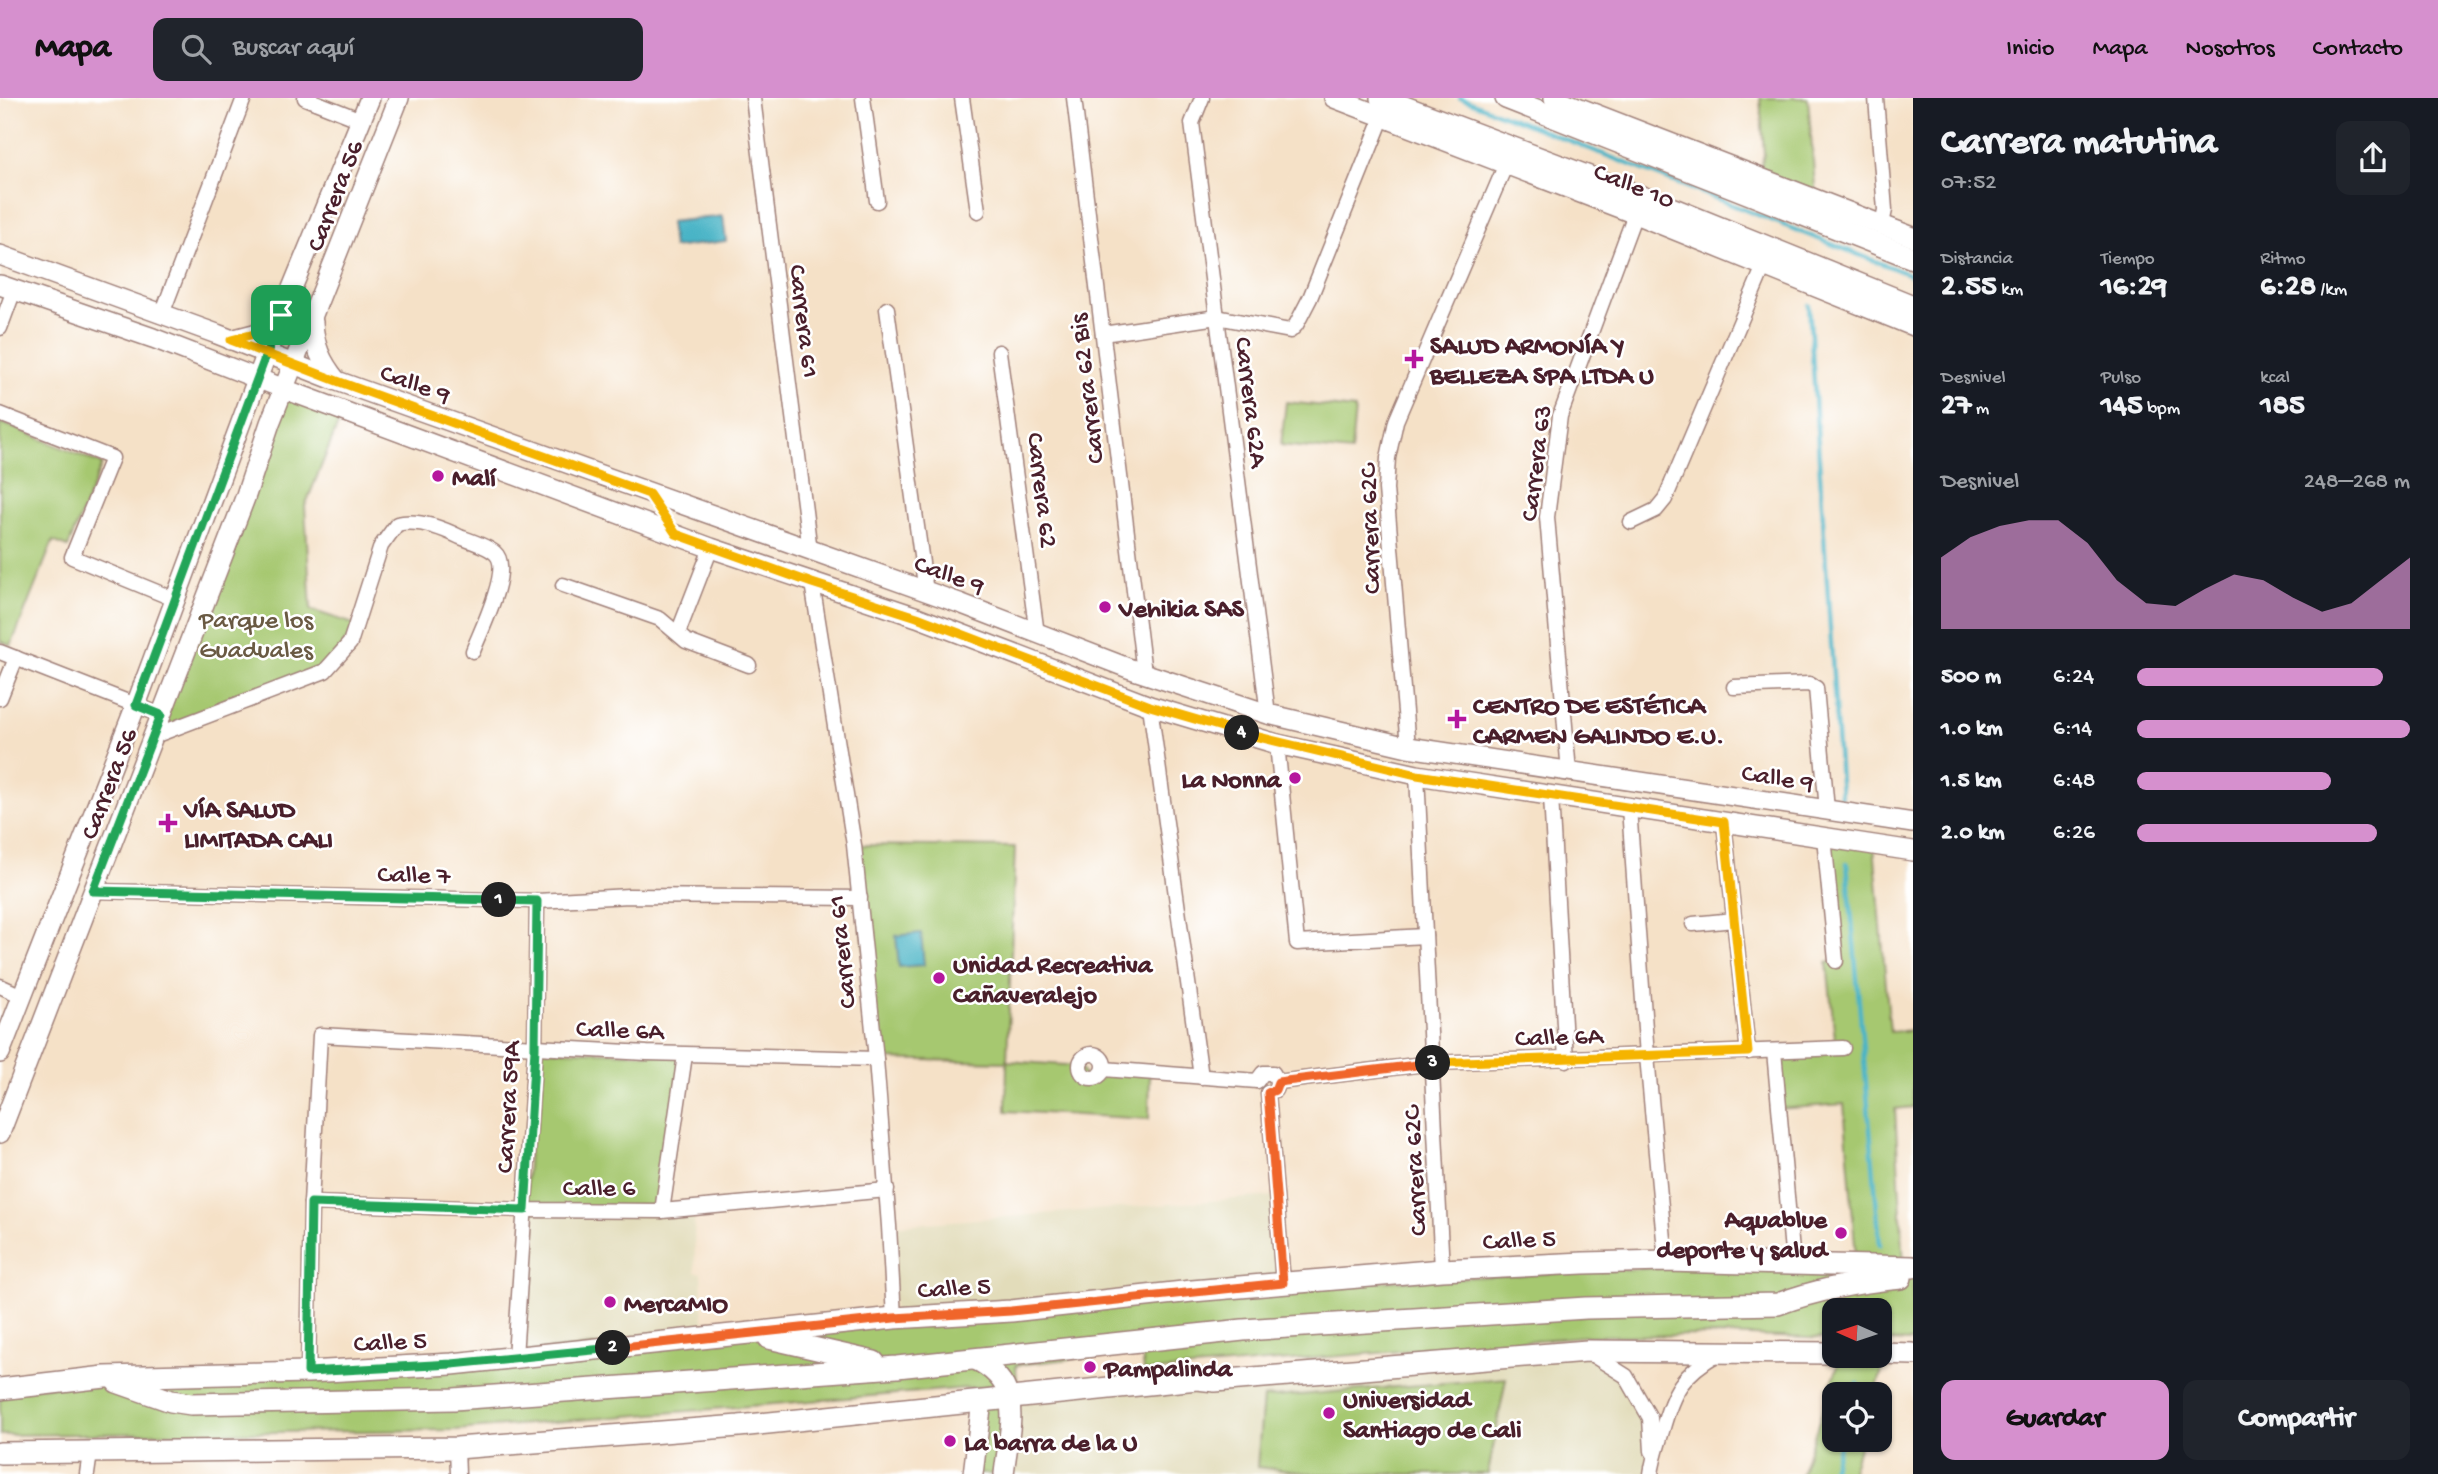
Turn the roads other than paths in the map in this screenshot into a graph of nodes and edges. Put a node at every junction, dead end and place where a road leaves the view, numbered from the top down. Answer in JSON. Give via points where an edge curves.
{"nodes":[{"id":1,"x":244,"y":98,"type":"edge"},
{"id":2,"x":305,"y":98,"type":"edge"},
{"id":3,"x":370,"y":98,"type":"edge"},
{"id":4,"x":399,"y":98,"type":"edge"},
{"id":5,"x":753,"y":98,"type":"edge"},
{"id":6,"x":863,"y":98,"type":"edge"},
{"id":7,"x":962,"y":98,"type":"edge"},
{"id":8,"x":1074,"y":98,"type":"edge"},
{"id":9,"x":1202,"y":98,"type":"edge"},
{"id":10,"x":1334,"y":98,"type":"edge"},
{"id":11,"x":1506,"y":98,"type":"edge"},
{"id":12,"x":1554,"y":98,"type":"edge"},
{"id":13,"x":1876,"y":98,"type":"edge"},
{"id":14,"x":1382,"y":107,"type":"edge"},
{"id":15,"x":361,"y":120,"type":"junction"},
{"id":16,"x":1506,"y":164,"type":"junction"},
{"id":17,"x":1579,"y":182,"type":"junction"},
{"id":18,"x":877,"y":201,"type":"dead end"},
{"id":19,"x":978,"y":211,"type":"dead end"},
{"id":20,"x":1635,"y":214,"type":"junction"},
{"id":21,"x":1874,"y":228,"type":"junction"},
{"id":22,"x":1913,"y":237,"type":"edge"},
{"id":23,"x":0,"y":255,"type":"edge"},
{"id":24,"x":1913,"y":258,"type":"edge"},
{"id":25,"x":1764,"y":266,"type":"junction"},
{"id":26,"x":1797,"y":269,"type":"junction"},
{"id":27,"x":7,"y":288,"type":"edge"},
{"id":28,"x":1913,"y":306,"type":"edge"},
{"id":29,"x":887,"y":309,"type":"dead end"},
{"id":30,"x":162,"y":314,"type":"junction"},
{"id":31,"x":281,"y":315,"type":"junction"},
{"id":32,"x":313,"y":317,"type":"junction"},
{"id":33,"x":1217,"y":317,"type":"junction"},
{"id":34,"x":1913,"y":326,"type":"edge"},
{"id":35,"x":0,"y":328,"type":"edge"},
{"id":36,"x":1103,"y":334,"type":"junction"},
{"id":37,"x":231,"y":340,"type":"junction"},
{"id":38,"x":999,"y":352,"type":"dead end"},
{"id":39,"x":268,"y":354,"type":"junction"},
{"id":40,"x":294,"y":364,"type":"junction"},
{"id":41,"x":258,"y":378,"type":"junction"},
{"id":42,"x":337,"y":381,"type":"junction"},
{"id":43,"x":284,"y":388,"type":"junction"},
{"id":44,"x":0,"y":414,"type":"edge"},
{"id":45,"x":649,"y":494,"type":"junction"},
{"id":46,"x":1631,"y":522,"type":"dead end"},
{"id":47,"x":676,"y":534,"type":"junction"},
{"id":48,"x":764,"y":535,"type":"junction"},
{"id":49,"x":713,"y":549,"type":"junction"},
{"id":50,"x":810,"y":551,"type":"junction"},
{"id":51,"x":812,"y":583,"type":"junction"},
{"id":52,"x":563,"y":585,"type":"dead end"},
{"id":53,"x":926,"y":592,"type":"junction"},
{"id":54,"x":174,"y":599,"type":"junction"},
{"id":55,"x":962,"y":604,"type":"junction"},
{"id":56,"x":678,"y":633,"type":"junction"},
{"id":57,"x":1037,"y":634,"type":"junction"},
{"id":58,"x":977,"y":640,"type":"junction"},
{"id":59,"x":473,"y":651,"type":"dead end"},
{"id":60,"x":0,"y":652,"type":"edge"},
{"id":61,"x":16,"y":658,"type":"junction"},
{"id":62,"x":749,"y":665,"type":"dead end"},
{"id":63,"x":1136,"y":671,"type":"junction"},
{"id":64,"x":1079,"y":679,"type":"junction"},
{"id":65,"x":1734,"y":687,"type":"dead end"},
{"id":66,"x":0,"y":698,"type":"edge"},
{"id":67,"x":136,"y":705,"type":"junction"},
{"id":68,"x":1150,"y":706,"type":"junction"},
{"id":69,"x":1268,"y":714,"type":"junction"},
{"id":70,"x":161,"y":715,"type":"junction"},
{"id":71,"x":154,"y":736,"type":"junction"},
{"id":72,"x":1277,"y":744,"type":"junction"},
{"id":73,"x":1408,"y":747,"type":"junction"},
{"id":74,"x":1569,"y":772,"type":"junction"},
{"id":75,"x":1417,"y":775,"type":"junction"},
{"id":76,"x":1700,"y":790,"type":"junction"},
{"id":77,"x":1551,"y":796,"type":"junction"},
{"id":78,"x":1738,"y":796,"type":"junction"},
{"id":79,"x":1629,"y":808,"type":"junction"},
{"id":80,"x":1827,"y":810,"type":"junction"},
{"id":81,"x":1648,"y":811,"type":"junction"},
{"id":82,"x":1724,"y":822,"type":"junction"},
{"id":83,"x":1913,"y":823,"type":"edge"},
{"id":84,"x":1778,"y":830,"type":"junction"},
{"id":85,"x":1824,"y":837,"type":"junction"},
{"id":86,"x":1913,"y":851,"type":"edge"},
{"id":87,"x":93,"y":891,"type":"junction"},
{"id":88,"x":860,"y":898,"type":"junction"},
{"id":89,"x":537,"y":901,"type":"junction"},
{"id":90,"x":1734,"y":920,"type":"junction"},
{"id":91,"x":1693,"y":924,"type":"dead end"},
{"id":92,"x":1425,"y":936,"type":"junction"},
{"id":93,"x":1836,"y":961,"type":"dead end"},
{"id":94,"x":0,"y":986,"type":"edge"},
{"id":95,"x":22,"y":996,"type":"junction"},
{"id":96,"x":1843,"y":1048,"type":"dead end"},
{"id":97,"x":535,"y":1049,"type":"junction"},
{"id":98,"x":1774,"y":1051,"type":"junction"},
{"id":99,"x":1748,"y":1052,"type":"junction"},
{"id":100,"x":0,"y":1053,"type":"edge"},
{"id":101,"x":685,"y":1055,"type":"junction"},
{"id":102,"x":1647,"y":1056,"type":"junction"},
{"id":103,"x":876,"y":1059,"type":"junction"},
{"id":104,"x":1566,"y":1060,"type":"junction"},
{"id":105,"x":1432,"y":1063,"type":"junction"},
{"id":106,"x":1104,"y":1069,"type":"dead end"},
{"id":107,"x":1201,"y":1077,"type":"junction"},
{"id":108,"x":1257,"y":1081,"type":"junction"},
{"id":109,"x":1278,"y":1082,"type":"junction"},
{"id":110,"x":1268,"y":1093,"type":"junction"},
{"id":111,"x":0,"y":1133,"type":"edge"},
{"id":112,"x":887,"y":1190,"type":"junction"},
{"id":113,"x":311,"y":1203,"type":"junction"},
{"id":114,"x":525,"y":1210,"type":"junction"},
{"id":115,"x":662,"y":1211,"type":"junction"},
{"id":116,"x":1666,"y":1261,"type":"junction"},
{"id":117,"x":1793,"y":1263,"type":"junction"},
{"id":118,"x":1913,"y":1267,"type":"edge"},
{"id":119,"x":1442,"y":1270,"type":"junction"},
{"id":120,"x":1913,"y":1277,"type":"edge"},
{"id":121,"x":1283,"y":1283,"type":"junction"},
{"id":122,"x":894,"y":1318,"type":"junction"},
{"id":123,"x":752,"y":1334,"type":"junction"},
{"id":124,"x":1822,"y":1346,"type":"edge"},
{"id":125,"x":1892,"y":1347,"type":"edge"},
{"id":126,"x":1913,"y":1348,"type":"edge"},
{"id":127,"x":1587,"y":1351,"type":"junction"},
{"id":128,"x":1723,"y":1351,"type":"junction"},
{"id":129,"x":1822,"y":1353,"type":"edge"},
{"id":130,"x":1892,"y":1353,"type":"edge"},
{"id":131,"x":1913,"y":1354,"type":"edge"},
{"id":132,"x":515,"y":1357,"type":"junction"},
{"id":133,"x":973,"y":1359,"type":"junction"},
{"id":134,"x":897,"y":1367,"type":"junction"},
{"id":135,"x":308,"y":1372,"type":"junction"},
{"id":136,"x":105,"y":1377,"type":"junction"},
{"id":137,"x":1197,"y":1379,"type":"junction"},
{"id":138,"x":0,"y":1389,"type":"edge"},
{"id":139,"x":1010,"y":1399,"type":"junction"},
{"id":140,"x":982,"y":1401,"type":"junction"},
{"id":141,"x":899,"y":1409,"type":"junction"},
{"id":142,"x":0,"y":1443,"type":"edge"},
{"id":143,"x":457,"y":1448,"type":"junction"},
{"id":144,"x":0,"y":1453,"type":"edge"},
{"id":145,"x":89,"y":1464,"type":"edge"},
{"id":146,"x":1652,"y":1470,"type":"edge"},
{"id":147,"x":458,"y":1474,"type":"edge"},
{"id":148,"x":973,"y":1474,"type":"edge"},
{"id":149,"x":1004,"y":1474,"type":"edge"}],
"edges":[{"from":1,"to":30,"type":"street"},
{"from":2,"to":15,"type":"street"},
{"from":3,"to":15,"type":"main road","name":"Carrera 56"},
{"from":4,"to":32,"type":"main road","name":"Carrera 56"},
{"from":5,"to":50,"type":"street","name":"Carrera 61"},
{"from":6,"to":18,"type":"street"},
{"from":7,"to":19,"type":"street"},
{"from":8,"to":36,"type":"street","name":"Carrera 62 Bis"},
{"from":9,"to":33,"type":"street","name":"Carrera 62A","via":[[1192,123]]},
{"from":10,"to":14,"type":"main road","name":"Calle 10"},
{"from":11,"to":21,"type":"main road","name":"Calle 10"},
{"from":12,"to":21,"type":"main road","name":"Calle 10"},
{"from":13,"to":21,"type":"street","via":[[1885,210]]},
{"from":14,"to":16,"type":"main road","name":"Calle 10"},
{"from":14,"to":17,"type":"main road","name":"Calle 10"},
{"from":14,"to":33,"type":"street","via":[[1296,325],[1290,331]]},
{"from":15,"to":31,"type":"main road","name":"Carrera 56"},
{"from":16,"to":17,"type":"main road","name":"Calle 10"},
{"from":16,"to":73,"type":"street","name":"Carrera 62C","via":[[1396,421],[1388,458],[1389,537]]},
{"from":17,"to":20,"type":"main road","name":"Calle 10"},
{"from":17,"to":26,"type":"main road","name":"Calle 10","via":[[1676,210]]},
{"from":20,"to":25,"type":"main road","name":"Calle 10"},
{"from":20,"to":74,"type":"street","name":"Carrera 63","via":[[1560,416],[1547,517]]},
{"from":21,"to":22,"type":"main road","name":"Calle 10"},
{"from":21,"to":24,"type":"main road","name":"Calle 10"},
{"from":23,"to":30,"type":"main road","name":"Calle 9"},
{"from":25,"to":26,"type":"main road","name":"Calle 10"},
{"from":25,"to":46,"type":"street","via":[[1665,499],[1656,510]]},
{"from":26,"to":28,"type":"main road","name":"Calle 10"},
{"from":26,"to":34,"type":"main road","name":"Calle 10"},
{"from":27,"to":35,"type":"street"},
{"from":27,"to":41,"type":"main road","name":"Calle 9"},
{"from":29,"to":53,"type":"street"},
{"from":30,"to":37,"type":"main road","name":"Calle 9"},
{"from":31,"to":37,"type":"main road","via":[[258,333]]},
{"from":31,"to":39,"type":"main road","name":"Carrera 56"},
{"from":32,"to":40,"type":"main road","name":"Carrera 56"},
{"from":32,"to":42,"type":"main road","via":[[318,352]]},
{"from":33,"to":36,"type":"street"},
{"from":33,"to":69,"type":"street","name":"Carrera 62A"},
{"from":36,"to":63,"type":"street","name":"Carrera 62 Bis"},
{"from":37,"to":39,"type":"main road","name":"Calle 9"},
{"from":38,"to":57,"type":"street","name":"Carrera 62"},
{"from":39,"to":40,"type":"main road","name":"Calle 9"},
{"from":39,"to":41,"type":"main road","name":"Carrera 56"},
{"from":40,"to":42,"type":"main road","name":"Calle 9"},
{"from":40,"to":43,"type":"main road","name":"Carrera 56"},
{"from":41,"to":43,"type":"main road","name":"Calle 9"},
{"from":41,"to":54,"type":"main road","name":"Carrera 56"},
{"from":42,"to":45,"type":"main road","name":"Calle 9"},
{"from":43,"to":47,"type":"main road","name":"Calle 9"},
{"from":43,"to":70,"type":"main road","name":"Carrera 56"},
{"from":44,"to":54,"type":"street","via":[[112,458],[72,557]]},
{"from":45,"to":47,"type":"main road"},
{"from":45,"to":48,"type":"main road","name":"Calle 9"},
{"from":47,"to":49,"type":"main road","name":"Calle 9"},
{"from":48,"to":49,"type":"main road"},
{"from":48,"to":50,"type":"main road","name":"Calle 9"},
{"from":49,"to":51,"type":"main road","name":"Calle 9"},
{"from":49,"to":56,"type":"street"},
{"from":50,"to":53,"type":"main road","name":"Calle 9"},
{"from":51,"to":58,"type":"main road","name":"Calle 9"},
{"from":51,"to":88,"type":"street","name":"Carrera 61"},
{"from":52,"to":56,"type":"street","via":[[660,619]]},
{"from":53,"to":55,"type":"main road","name":"Calle 9"},
{"from":54,"to":67,"type":"main road","name":"Carrera 56"},
{"from":55,"to":57,"type":"main road","name":"Calle 9"},
{"from":55,"to":58,"type":"main road"},
{"from":56,"to":62,"type":"street","via":[[686,641]]},
{"from":57,"to":63,"type":"main road","name":"Calle 9"},
{"from":58,"to":64,"type":"main road","name":"Calle 9"},
{"from":59,"to":71,"type":"street","via":[[499,583],[501,564],[496,554],[456,534],[410,521],[397,524],[382,546],[350,643],[325,671]]},
{"from":60,"to":61,"type":"street"},
{"from":61,"to":66,"type":"street"},
{"from":61,"to":67,"type":"street"},
{"from":63,"to":64,"type":"main road"},
{"from":63,"to":69,"type":"main road","name":"Calle 9"},
{"from":64,"to":68,"type":"main road","name":"Calle 9"},
{"from":65,"to":80,"type":"street","via":[[1809,684],[1816,688]]},
{"from":67,"to":70,"type":"street"},
{"from":67,"to":95,"type":"main road","name":"Carrera 56"},
{"from":68,"to":72,"type":"main road","name":"Calle 9"},
{"from":68,"to":107,"type":"street"},
{"from":69,"to":73,"type":"main road","name":"Calle 9"},
{"from":70,"to":71,"type":"main road","name":"Carrera 56"},
{"from":71,"to":87,"type":"main road","name":"Carrera 56"},
{"from":72,"to":75,"type":"main road","name":"Calle 9"},
{"from":72,"to":92,"type":"street","via":[[1297,943]]},
{"from":73,"to":74,"type":"main road","name":"Calle 9"},
{"from":74,"to":76,"type":"main road","name":"Calle 9"},
{"from":75,"to":77,"type":"main road","name":"Calle 9"},
{"from":75,"to":92,"type":"street","name":"Carrera 62C"},
{"from":76,"to":78,"type":"main road","name":"Calle 9"},
{"from":76,"to":81,"type":"main road"},
{"from":77,"to":79,"type":"main road","name":"Calle 9"},
{"from":77,"to":104,"type":"street"},
{"from":78,"to":80,"type":"main road","name":"Calle 9"},
{"from":78,"to":84,"type":"main road"},
{"from":79,"to":81,"type":"main road","name":"Calle 9"},
{"from":79,"to":102,"type":"street"},
{"from":80,"to":83,"type":"main road","name":"Calle 9"},
{"from":81,"to":82,"type":"main road","name":"Calle 9"},
{"from":82,"to":84,"type":"main road","name":"Calle 9"},
{"from":82,"to":90,"type":"street"},
{"from":84,"to":85,"type":"main road","name":"Calle 9"},
{"from":85,"to":86,"type":"main road","name":"Calle 9"},
{"from":85,"to":93,"type":"street"},
{"from":87,"to":89,"type":"street","name":"Calle 7"},
{"from":87,"to":111,"type":"main road","name":"Carrera 56"},
{"from":88,"to":89,"type":"street","name":"Calle 7"},
{"from":88,"to":103,"type":"street","name":"Carrera 61"},
{"from":89,"to":97,"type":"street","name":"Carrera 59A"},
{"from":90,"to":91,"type":"street"},
{"from":90,"to":99,"type":"street"},
{"from":92,"to":105,"type":"street","name":"Carrera 62C"},
{"from":94,"to":95,"type":"street"},
{"from":95,"to":100,"type":"main road","name":"Carrera 56"},
{"from":96,"to":98,"type":"street","name":"Calle 6A"},
{"from":97,"to":101,"type":"street","name":"Calle 6A"},
{"from":97,"to":113,"type":"street","name":"Calle 6A","via":[[320,1035]]},
{"from":97,"to":114,"type":"street","name":"Carrera 59A"},
{"from":98,"to":99,"type":"street","name":"Calle 6A"},
{"from":98,"to":117,"type":"street"},
{"from":99,"to":102,"type":"street","name":"Calle 6A"},
{"from":101,"to":103,"type":"street","name":"Calle 6A"},
{"from":101,"to":115,"type":"street"},
{"from":102,"to":104,"type":"street","name":"Calle 6A"},
{"from":102,"to":116,"type":"street"},
{"from":103,"to":112,"type":"street","name":"Carrera 61"},
{"from":104,"to":105,"type":"street","name":"Calle 6A"},
{"from":105,"to":109,"type":"street","name":"Calle 6A"},
{"from":105,"to":119,"type":"street","name":"Carrera 62C"},
{"from":106,"to":107,"type":"street"},
{"from":107,"to":108,"type":"street"},
{"from":108,"to":109,"type":"street","via":[[1268,1072]]},
{"from":108,"to":110,"type":"street","via":[[1260,1090]]},
{"from":109,"to":110,"type":"street"},
{"from":110,"to":121,"type":"street"},
{"from":112,"to":115,"type":"street","name":"Calle 6"},
{"from":112,"to":122,"type":"street","name":"Carrera 61"},
{"from":113,"to":114,"type":"street","name":"Calle 6"},
{"from":113,"to":135,"type":"street"},
{"from":114,"to":115,"type":"street","name":"Calle 6"},
{"from":114,"to":132,"type":"street","name":"Carrera 59A"},
{"from":116,"to":117,"type":"main road","name":"Calle 5"},
{"from":116,"to":119,"type":"main road","name":"Calle 5"},
{"from":117,"to":118,"type":"main road","name":"Calle 5"},
{"from":119,"to":121,"type":"main road","name":"Calle 5"},
{"from":120,"to":133,"type":"main road","via":[[1853,1282],[1778,1304],[1586,1308],[1243,1329]]},
{"from":121,"to":122,"type":"main road","name":"Calle 5","via":[[1011,1311]]},
{"from":122,"to":123,"type":"main road","name":"Calle 5"},
{"from":123,"to":132,"type":"main road","name":"Calle 5"},
{"from":123,"to":134,"type":"main road"},
{"from":124,"to":137,"type":"main road","via":[[1586,1344],[1214,1373]]},
{"from":125,"to":126,"type":"main road"},
{"from":127,"to":128,"type":"main road"},
{"from":127,"to":137,"type":"main road"},
{"from":127,"to":146,"type":"street","via":[[1626,1376],[1650,1418]]},
{"from":128,"to":129,"type":"main road"},
{"from":128,"to":146,"type":"street","via":[[1684,1379],[1670,1400]]},
{"from":130,"to":131,"type":"main road"},
{"from":132,"to":135,"type":"main road","name":"Calle 5"},
{"from":133,"to":134,"type":"main road"},
{"from":133,"to":139,"type":"main road","via":[[998,1374]]},
{"from":134,"to":136,"type":"main road","via":[[454,1399],[191,1404]]},
{"from":135,"to":136,"type":"main road","name":"Calle 5"},
{"from":136,"to":138,"type":"main road","name":"Calle 5"},
{"from":137,"to":139,"type":"main road"},
{"from":139,"to":140,"type":"main road"},
{"from":139,"to":149,"type":"main road"},
{"from":140,"to":141,"type":"main road"},
{"from":140,"to":148,"type":"main road"},
{"from":141,"to":142,"type":"main road","via":[[740,1414],[456,1438]]},
{"from":141,"to":143,"type":"main road"},
{"from":143,"to":145,"type":"main road"},
{"from":143,"to":147,"type":"street"},
{"from":144,"to":145,"type":"main road"}]}
